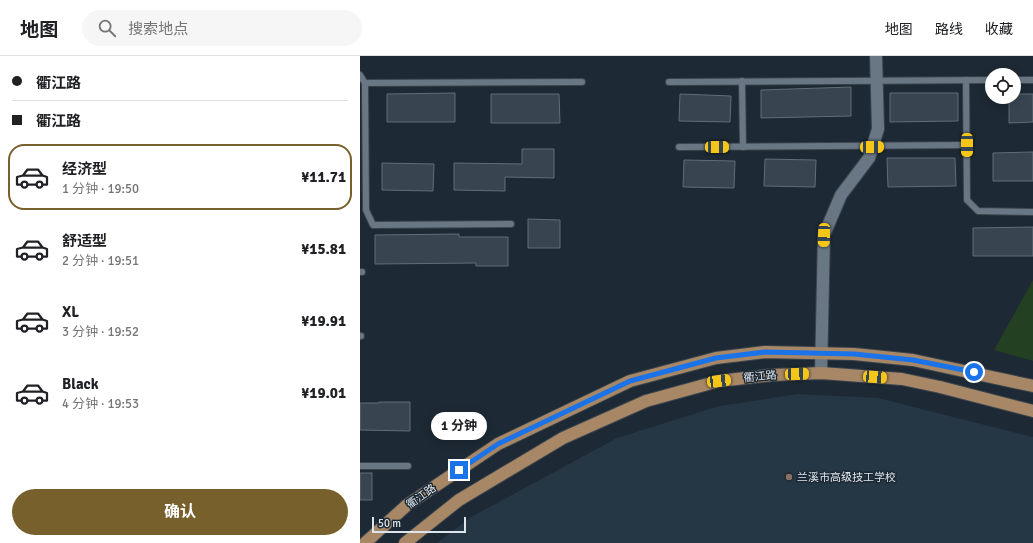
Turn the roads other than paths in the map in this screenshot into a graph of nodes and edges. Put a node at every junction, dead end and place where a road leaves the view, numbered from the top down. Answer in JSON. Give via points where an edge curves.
{"nodes":[{"id":1,"x":876,"y":56,"type":"edge"},
{"id":2,"x":360,"y":75,"type":"edge"},
{"id":3,"x":877,"y":80,"type":"junction"},
{"id":4,"x":966,"y":80,"type":"junction"},
{"id":5,"x":985,"y":80,"type":"edge"},
{"id":6,"x":1021,"y":80,"type":"edge"},
{"id":7,"x":1033,"y":80,"type":"edge"},
{"id":8,"x":742,"y":81,"type":"junction"},
{"id":9,"x":582,"y":82,"type":"dead end"},
{"id":10,"x":670,"y":82,"type":"dead end"},
{"id":11,"x":365,"y":84,"type":"junction"},
{"id":12,"x":363,"y":142,"type":"edge"},
{"id":13,"x":967,"y":145,"type":"junction"},
{"id":14,"x":679,"y":147,"type":"dead end"},
{"id":15,"x":743,"y":147,"type":"junction"},
{"id":16,"x":872,"y":147,"type":"junction"},
{"id":17,"x":1033,"y":212,"type":"edge"},
{"id":18,"x":511,"y":224,"type":"dead end"},
{"id":19,"x":821,"y":353,"type":"junction"},
{"id":20,"x":821,"y":373,"type":"junction"},
{"id":21,"x":1032,"y":385,"type":"edge"},
{"id":22,"x":1033,"y":411,"type":"edge"},
{"id":23,"x":360,"y":466,"type":"edge"},
{"id":24,"x":408,"y":466,"type":"dead end"},
{"id":25,"x":365,"y":543,"type":"edge"},
{"id":26,"x":405,"y":543,"type":"edge"}],
"edges":[{"from":1,"to":3,"type":"street"},
{"from":2,"to":11,"type":"lane"},
{"from":3,"to":4,"type":"lane"},
{"from":3,"to":8,"type":"lane"},
{"from":3,"to":16,"type":"street","via":[[878,129]]},
{"from":4,"to":5,"type":"lane"},
{"from":4,"to":13,"type":"lane"},
{"from":6,"to":7,"type":"lane"},
{"from":8,"to":10,"type":"lane"},
{"from":8,"to":15,"type":"lane"},
{"from":9,"to":11,"type":"lane"},
{"from":11,"to":12,"type":"lane"},
{"from":12,"to":18,"type":"lane","via":[[366,210],[373,224]]},
{"from":13,"to":16,"type":"lane"},
{"from":13,"to":17,"type":"lane","via":[[967,200],[978,211]]},
{"from":14,"to":15,"type":"lane"},
{"from":15,"to":16,"type":"lane"},
{"from":16,"to":19,"type":"street","via":[[869,158],[841,195],[824,235]]},
{"from":19,"to":20,"type":"street"},
{"from":19,"to":21,"type":"main road","name":"衢江路","via":[[913,360]]},
{"from":19,"to":25,"type":"main road","name":"衢江路","via":[[765,352],[716,358],[630,381],[498,444],[407,505]]},
{"from":20,"to":22,"type":"main road","name":"衢江路","via":[[902,379],[940,386]]},
{"from":20,"to":26,"type":"main road","name":"衢江路","via":[[772,374],[719,381],[646,401],[563,438],[459,500]]},
{"from":23,"to":24,"type":"lane"}]}
